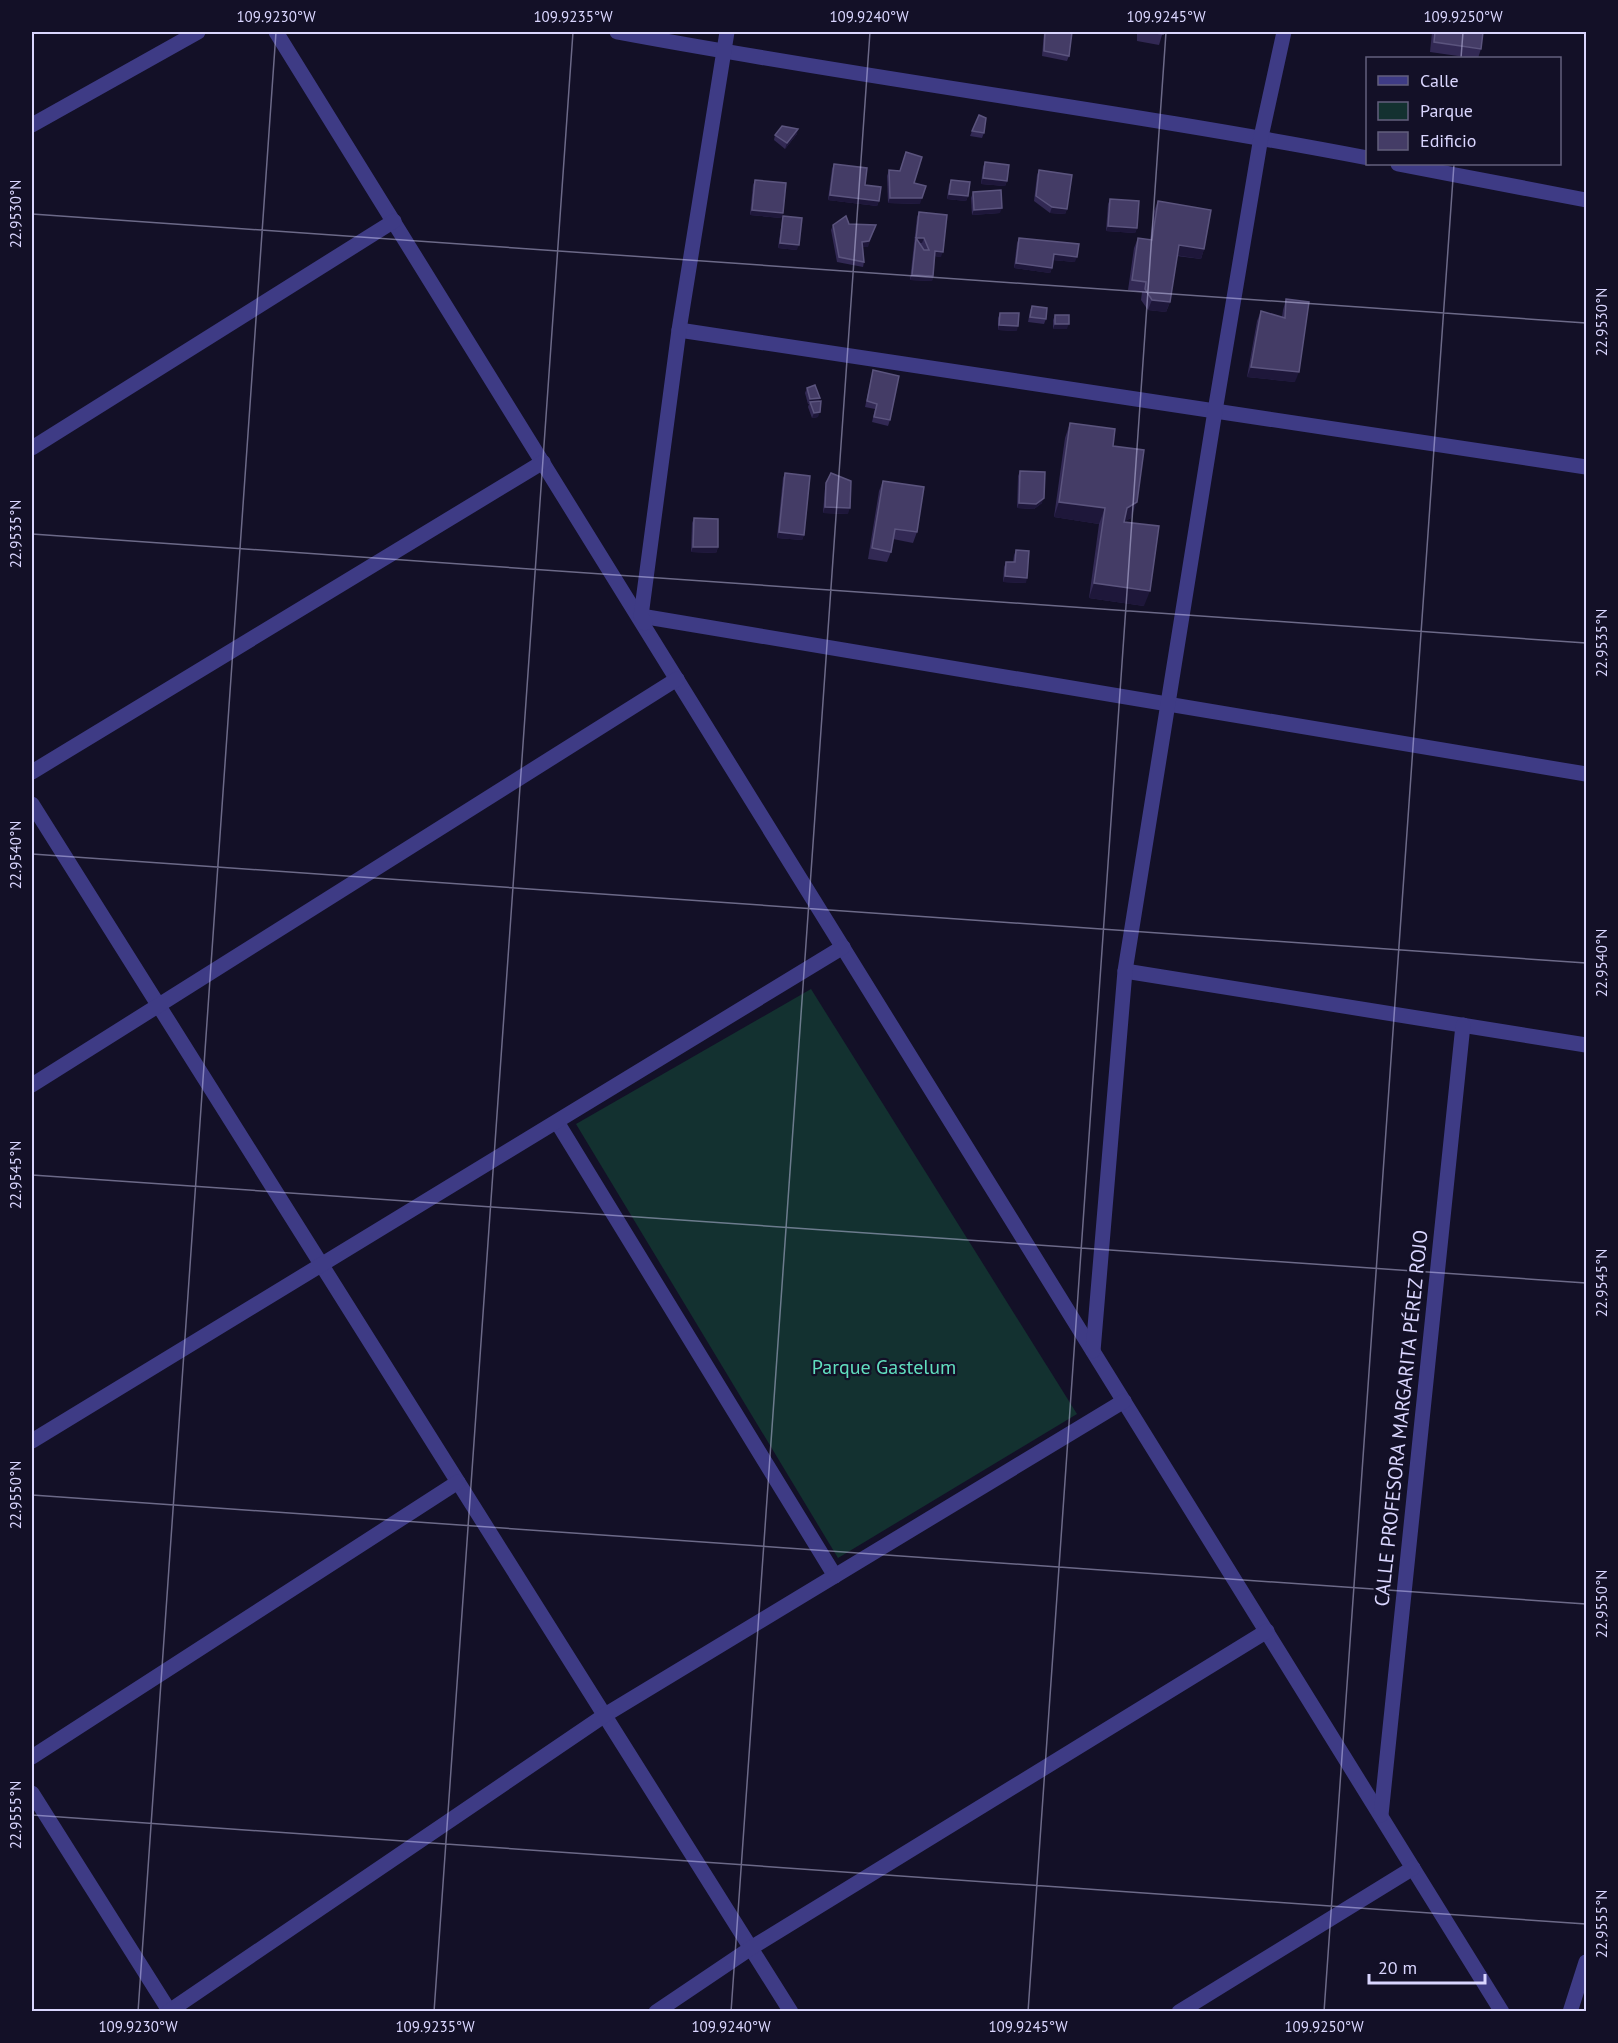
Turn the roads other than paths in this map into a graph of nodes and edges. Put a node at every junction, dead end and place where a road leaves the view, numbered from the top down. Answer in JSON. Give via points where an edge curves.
{"nodes":[{"id":1,"x":198,"y":32,"type":"edge"},
{"id":2,"x":276,"y":32,"type":"edge"},
{"id":3,"x":617,"y":32,"type":"edge"},
{"id":4,"x":727,"y":32,"type":"edge"},
{"id":5,"x":1284,"y":32,"type":"edge"},
{"id":6,"x":723,"y":51,"type":"junction"},
{"id":7,"x":32,"y":125,"type":"edge"},
{"id":8,"x":1261,"y":137,"type":"junction"},
{"id":9,"x":1366,"y":158,"type":"edge"},
{"id":10,"x":1403,"y":165,"type":"edge"},
{"id":11,"x":1587,"y":200,"type":"edge"},
{"id":12,"x":394,"y":221,"type":"junction"},
{"id":13,"x":679,"y":330,"type":"junction"},
{"id":14,"x":1215,"y":411,"type":"junction"},
{"id":15,"x":32,"y":448,"type":"edge"},
{"id":16,"x":543,"y":462,"type":"junction"},
{"id":17,"x":1587,"y":466,"type":"edge"},
{"id":18,"x":641,"y":616,"type":"junction"},
{"id":19,"x":654,"y":642,"type":"junction"},
{"id":20,"x":677,"y":679,"type":"junction"},
{"id":21,"x":1168,"y":704,"type":"junction"},
{"id":22,"x":32,"y":772,"type":"edge"},
{"id":23,"x":1587,"y":774,"type":"edge"},
{"id":24,"x":32,"y":804,"type":"edge"},
{"id":25,"x":843,"y":947,"type":"junction"},
{"id":26,"x":1125,"y":971,"type":"junction"},
{"id":27,"x":158,"y":1005,"type":"junction"},
{"id":28,"x":1463,"y":1025,"type":"junction"},
{"id":29,"x":1587,"y":1045,"type":"edge"},
{"id":30,"x":32,"y":1085,"type":"edge"},
{"id":31,"x":557,"y":1122,"type":"junction"},
{"id":32,"x":321,"y":1265,"type":"junction"},
{"id":33,"x":1093,"y":1351,"type":"junction"},
{"id":34,"x":1124,"y":1401,"type":"junction"},
{"id":35,"x":32,"y":1441,"type":"edge"},
{"id":36,"x":458,"y":1482,"type":"junction"},
{"id":37,"x":834,"y":1576,"type":"junction"},
{"id":38,"x":1267,"y":1631,"type":"junction"},
{"id":39,"x":605,"y":1715,"type":"junction"},
{"id":40,"x":32,"y":1757,"type":"edge"},
{"id":41,"x":32,"y":1793,"type":"edge"},
{"id":42,"x":1381,"y":1815,"type":"junction"},
{"id":43,"x":1413,"y":1868,"type":"junction"},
{"id":44,"x":751,"y":1948,"type":"junction"},
{"id":45,"x":1587,"y":1962,"type":"edge"},
{"id":46,"x":169,"y":2011,"type":"edge"},
{"id":47,"x":656,"y":2012,"type":"edge"},
{"id":48,"x":791,"y":2012,"type":"edge"},
{"id":49,"x":1179,"y":2012,"type":"edge"},
{"id":50,"x":1502,"y":2012,"type":"edge"},
{"id":51,"x":1570,"y":2012,"type":"edge"}],
"edges":[{"from":1,"to":7,"type":"street"},
{"from":2,"to":12,"type":"street"},
{"from":3,"to":6,"type":"street"},
{"from":4,"to":6,"type":"street"},
{"from":5,"to":8,"type":"street"},
{"from":6,"to":8,"type":"street"},
{"from":6,"to":13,"type":"street"},
{"from":8,"to":9,"type":"street"},
{"from":8,"to":14,"type":"street"},
{"from":10,"to":11,"type":"street"},
{"from":12,"to":15,"type":"street"},
{"from":12,"to":16,"type":"street"},
{"from":13,"to":14,"type":"street"},
{"from":13,"to":18,"type":"street"},
{"from":14,"to":17,"type":"street"},
{"from":14,"to":21,"type":"street"},
{"from":16,"to":19,"type":"street"},
{"from":16,"to":22,"type":"street"},
{"from":18,"to":19,"type":"street"},
{"from":18,"to":21,"type":"street"},
{"from":19,"to":20,"type":"street"},
{"from":20,"to":25,"type":"street"},
{"from":20,"to":27,"type":"street"},
{"from":21,"to":23,"type":"street"},
{"from":21,"to":26,"type":"street"},
{"from":24,"to":27,"type":"street"},
{"from":25,"to":31,"type":"street"},
{"from":25,"to":33,"type":"street"},
{"from":26,"to":28,"type":"street"},
{"from":26,"to":33,"type":"street"},
{"from":27,"to":30,"type":"street"},
{"from":27,"to":32,"type":"street"},
{"from":28,"to":29,"type":"street"},
{"from":28,"to":42,"type":"street","name":"CALLE PROFESORA MARGARITA PÉREZ ROJO"},
{"from":31,"to":32,"type":"street"},
{"from":31,"to":37,"type":"street"},
{"from":32,"to":35,"type":"street"},
{"from":32,"to":36,"type":"street"},
{"from":33,"to":34,"type":"street"},
{"from":34,"to":37,"type":"street"},
{"from":34,"to":38,"type":"street"},
{"from":36,"to":39,"type":"street"},
{"from":36,"to":40,"type":"street"},
{"from":37,"to":39,"type":"street"},
{"from":38,"to":42,"type":"street"},
{"from":38,"to":44,"type":"street"},
{"from":39,"to":44,"type":"street"},
{"from":39,"to":46,"type":"street"},
{"from":41,"to":46,"type":"street"},
{"from":42,"to":43,"type":"street"},
{"from":43,"to":49,"type":"street"},
{"from":43,"to":50,"type":"street"},
{"from":44,"to":47,"type":"street"},
{"from":44,"to":48,"type":"street"},
{"from":45,"to":51,"type":"street"}]}
